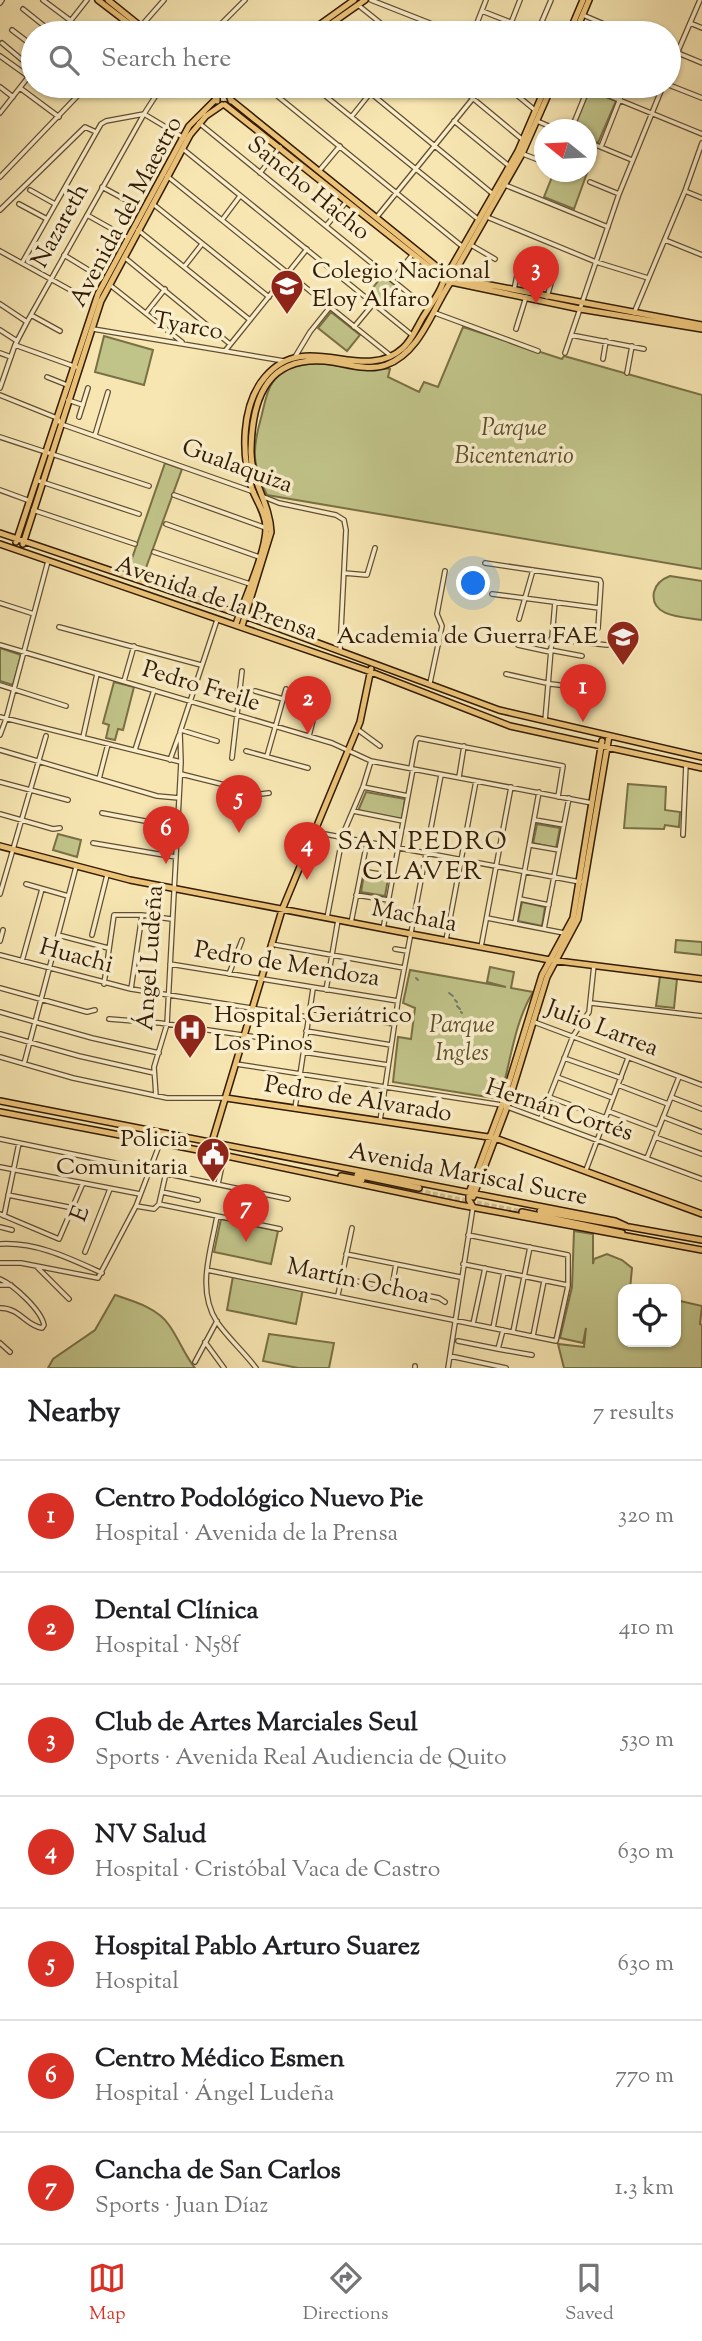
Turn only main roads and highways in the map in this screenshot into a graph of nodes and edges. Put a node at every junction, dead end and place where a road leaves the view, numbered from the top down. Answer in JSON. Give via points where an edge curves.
{"nodes":[{"id":1,"x":98,"y":0,"type":"edge"},
{"id":2,"x":108,"y":0,"type":"edge"},
{"id":3,"x":365,"y":0,"type":"edge"},
{"id":4,"x":583,"y":0,"type":"edge"},
{"id":5,"x":589,"y":0,"type":"edge"},
{"id":6,"x":354,"y":1,"type":"edge"},
{"id":7,"x":346,"y":9,"type":"junction"},
{"id":8,"x":125,"y":21,"type":"edge"},
{"id":9,"x":128,"y":21,"type":"edge"},
{"id":10,"x":327,"y":21,"type":"edge"},
{"id":11,"x":334,"y":21,"type":"edge"},
{"id":12,"x":574,"y":21,"type":"edge"},
{"id":13,"x":580,"y":21,"type":"edge"},
{"id":14,"x":216,"y":98,"type":"joint"},
{"id":15,"x":227,"y":98,"type":"edge"},
{"id":16,"x":232,"y":98,"type":"edge"},
{"id":17,"x":542,"y":98,"type":"edge"},
{"id":18,"x":544,"y":98,"type":"edge"},
{"id":19,"x":224,"y":105,"type":"junction"},
{"id":20,"x":267,"y":133,"type":"junction"},
{"id":21,"x":185,"y":139,"type":"junction"},
{"id":22,"x":181,"y":147,"type":"junction"},
{"id":23,"x":520,"y":153,"type":"junction"},
{"id":24,"x":161,"y":183,"type":"junction"},
{"id":25,"x":140,"y":221,"type":"junction"},
{"id":26,"x":476,"y":230,"type":"junction"},
{"id":27,"x":117,"y":263,"type":"junction"},
{"id":28,"x":457,"y":269,"type":"junction"},
{"id":29,"x":437,"y":272,"type":"junction"},
{"id":30,"x":449,"y":278,"type":"junction"},
{"id":31,"x":461,"y":279,"type":"junction"},
{"id":32,"x":438,"y":292,"type":"junction"},
{"id":33,"x":581,"y":306,"type":"junction"},
{"id":34,"x":95,"y":310,"type":"junction"},
{"id":35,"x":430,"y":310,"type":"junction"},
{"id":36,"x":422,"y":324,"type":"junction"},
{"id":37,"x":702,"y":327,"type":"edge"},
{"id":38,"x":333,"y":360,"type":"junction"},
{"id":39,"x":76,"y":367,"type":"junction"},
{"id":40,"x":59,"y":421,"type":"junction"},
{"id":41,"x":249,"y":468,"type":"junction"},
{"id":42,"x":39,"y":481,"type":"junction"},
{"id":43,"x":0,"y":533,"type":"edge"},
{"id":44,"x":21,"y":540,"type":"junction"},
{"id":45,"x":0,"y":544,"type":"edge"},
{"id":46,"x":18,"y":549,"type":"junction"},
{"id":47,"x":262,"y":558,"type":"junction"},
{"id":48,"x":242,"y":615,"type":"junction"},
{"id":49,"x":239,"y":625,"type":"junction"},
{"id":50,"x":373,"y":662,"type":"junction"},
{"id":51,"x":371,"y":672,"type":"junction"},
{"id":52,"x":606,"y":735,"type":"junction"},
{"id":53,"x":604,"y":745,"type":"junction"},
{"id":54,"x":702,"y":757,"type":"edge"},
{"id":55,"x":702,"y":768,"type":"edge"},
{"id":56,"x":0,"y":846,"type":"edge"},
{"id":57,"x":582,"y":882,"type":"junction"},
{"id":58,"x":282,"y":910,"type":"junction"},
{"id":59,"x":553,"y":961,"type":"junction"},
{"id":60,"x":702,"y":979,"type":"edge"},
{"id":61,"x":226,"y":1098,"type":"junction"},
{"id":62,"x":0,"y":1101,"type":"edge"},
{"id":63,"x":0,"y":1112,"type":"edge"},
{"id":64,"x":129,"y":1127,"type":"junction"},
{"id":65,"x":127,"y":1137,"type":"junction"},
{"id":66,"x":492,"y":1138,"type":"junction"},
{"id":67,"x":212,"y":1142,"type":"junction"},
{"id":68,"x":303,"y":1161,"type":"junction"},
{"id":69,"x":303,"y":1171,"type":"junction"},
{"id":70,"x":452,"y":1191,"type":"junction"},
{"id":71,"x":471,"y":1193,"type":"junction"},
{"id":72,"x":501,"y":1201,"type":"junction"},
{"id":73,"x":444,"y":1202,"type":"junction"},
{"id":74,"x":473,"y":1208,"type":"junction"},
{"id":75,"x":492,"y":1211,"type":"junction"},
{"id":76,"x":702,"y":1214,"type":"edge"},
{"id":77,"x":626,"y":1226,"type":"junction"},
{"id":78,"x":624,"y":1235,"type":"junction"},
{"id":79,"x":702,"y":1240,"type":"edge"},
{"id":80,"x":702,"y":1250,"type":"edge"}],
"edges":[{"from":1,"to":8,"type":"main road"},
{"from":2,"to":9,"type":"main road"},
{"from":3,"to":6,"type":"main road"},
{"from":4,"to":12,"type":"main road"},
{"from":5,"to":13,"type":"main road"},
{"from":6,"to":7,"type":"main road"},
{"from":7,"to":10,"type":"main road"},
{"from":7,"to":11,"type":"main road"},
{"from":14,"to":19,"type":"main road"},
{"from":14,"to":21,"type":"main road","name":"Avenida del Maestro","via":[[197,117]]},
{"from":15,"to":19,"type":"main road","name":"Avenida del Maestro"},
{"from":16,"to":20,"type":"main road"},
{"from":17,"to":23,"type":"main road"},
{"from":18,"to":23,"type":"main road"},
{"from":19,"to":20,"type":"main road"},
{"from":19,"to":21,"type":"main road","name":"Avenida del Maestro"},
{"from":20,"to":29,"type":"main road"},
{"from":20,"to":30,"type":"main road"},
{"from":21,"to":22,"type":"main road","name":"Avenida del Maestro"},
{"from":22,"to":24,"type":"main road","name":"Avenida del Maestro"},
{"from":22,"to":24,"type":"main road","name":"Avenida del Maestro"},
{"from":23,"to":26,"type":"main road"},
{"from":23,"to":26,"type":"main road"},
{"from":24,"to":25,"type":"main road","name":"Avenida del Maestro"},
{"from":24,"to":25,"type":"main road","name":"Avenida del Maestro"},
{"from":25,"to":27,"type":"main road","name":"Avenida del Maestro"},
{"from":25,"to":27,"type":"main road","name":"Avenida del Maestro"},
{"from":26,"to":28,"type":"main road"},
{"from":26,"to":30,"type":"main road"},
{"from":27,"to":34,"type":"main road","name":"Avenida del Maestro"},
{"from":27,"to":34,"type":"main road","name":"Avenida del Maestro"},
{"from":28,"to":30,"type":"main road"},
{"from":28,"to":31,"type":"main road"},
{"from":29,"to":30,"type":"main road"},
{"from":29,"to":32,"type":"main road"},
{"from":30,"to":31,"type":"main road"},
{"from":30,"to":32,"type":"main road"},
{"from":30,"to":33,"type":"main road"},
{"from":30,"to":35,"type":"main road"},
{"from":31,"to":33,"type":"main road"},
{"from":32,"to":35,"type":"main road"},
{"from":33,"to":37,"type":"main road"},
{"from":33,"to":37,"type":"main road"},
{"from":34,"to":39,"type":"main road","name":"Avenida del Maestro"},
{"from":35,"to":36,"type":"main road"},
{"from":36,"to":38,"type":"main road","via":[[391,356],[367,362]]},
{"from":36,"to":38,"type":"main road","via":[[411,348],[386,365],[374,368]]},
{"from":38,"to":41,"type":"main road","via":[[293,364],[269,380],[254,411]]},
{"from":38,"to":41,"type":"main road","via":[[296,357],[265,377],[251,401],[245,452]]},
{"from":39,"to":40,"type":"main road","name":"Avenida del Maestro"},
{"from":39,"to":40,"type":"main road","name":"Avenida del Maestro"},
{"from":40,"to":42,"type":"main road","name":"Avenida del Maestro"},
{"from":41,"to":47,"type":"main road","via":[[265,519]]},
{"from":41,"to":47,"type":"main road","via":[[271,521]]},
{"from":42,"to":44,"type":"main road","name":"Avenida del Maestro"},
{"from":42,"to":44,"type":"main road","name":"Avenida del Maestro"},
{"from":43,"to":44,"type":"main road","name":"Avenida de la Prensa"},
{"from":44,"to":46,"type":"main road","name":"Avenida del Maestro"},
{"from":44,"to":48,"type":"main road","name":"Avenida de la Prensa"},
{"from":45,"to":46,"type":"main road","name":"Avenida de la Prensa"},
{"from":46,"to":49,"type":"main road","name":"Avenida de la Prensa"},
{"from":47,"to":48,"type":"main road"},
{"from":48,"to":49,"type":"main road"},
{"from":48,"to":50,"type":"main road","name":"Avenida de la Prensa"},
{"from":49,"to":51,"type":"main road","name":"Avenida de la Prensa"},
{"from":50,"to":51,"type":"main road"},
{"from":50,"to":52,"type":"main road","name":"Avenida de la Prensa","via":[[499,710]]},
{"from":51,"to":53,"type":"main road","name":"Avenida de la Prensa","via":[[510,726]]},
{"from":51,"to":58,"type":"main road","via":[[357,729]]},
{"from":52,"to":53,"type":"main road"},
{"from":52,"to":54,"type":"main road","name":"Avenida de la Prensa"},
{"from":53,"to":55,"type":"main road","name":"Avenida de la Prensa"},
{"from":53,"to":57,"type":"main road"},
{"from":56,"to":58,"type":"main road","name":"Machala","via":[[107,875]]},
{"from":57,"to":59,"type":"main road"},
{"from":57,"to":59,"type":"main road","via":[[578,919]]},
{"from":58,"to":59,"type":"main road","name":"Machala"},
{"from":58,"to":61,"type":"main road"},
{"from":59,"to":60,"type":"main road","name":"Machala"},
{"from":59,"to":66,"type":"main road"},
{"from":61,"to":66,"type":"main road","name":"Pedro de Alvarado"},
{"from":61,"to":67,"type":"main road"},
{"from":62,"to":64,"type":"main road","name":"Avenida Mariscal Sucre"},
{"from":63,"to":65,"type":"main road","name":"Avenida Mariscal Sucre"},
{"from":64,"to":65,"type":"main road"},
{"from":64,"to":67,"type":"main road","name":"Avenida Mariscal Sucre"},
{"from":65,"to":69,"type":"main road","name":"Avenida Mariscal Sucre"},
{"from":66,"to":71,"type":"main road"},
{"from":66,"to":76,"type":"main road","name":"Pedro de Alvarado"},
{"from":67,"to":68,"type":"main road","name":"Avenida Mariscal Sucre"},
{"from":68,"to":69,"type":"main road","name":"Avenida Mariscal Sucre","via":[[419,1189]]},
{"from":68,"to":70,"type":"main road","name":"Avenida Mariscal Sucre"},
{"from":69,"to":73,"type":"main road","name":"Avenida Mariscal Sucre"},
{"from":70,"to":71,"type":"main road","name":"Avenida Mariscal Sucre"},
{"from":70,"to":73,"type":"main road","via":[[456,1200]]},
{"from":71,"to":72,"type":"main road","name":"Avenida Mariscal Sucre"},
{"from":71,"to":74,"type":"main road"},
{"from":72,"to":75,"type":"main road","via":[[488,1202]]},
{"from":72,"to":77,"type":"main road","name":"Avenida Mariscal Sucre"},
{"from":73,"to":74,"type":"main road","name":"Avenida Mariscal Sucre"},
{"from":74,"to":75,"type":"main road","name":"Avenida Mariscal Sucre"},
{"from":75,"to":78,"type":"main road","name":"Avenida Mariscal Sucre"},
{"from":77,"to":78,"type":"main road","name":"Avenida Mariscal Sucre","via":[[523,1210]]},
{"from":77,"to":79,"type":"main road","name":"Avenida Mariscal Sucre"},
{"from":78,"to":80,"type":"main road","name":"Avenida Mariscal Sucre"}]}
